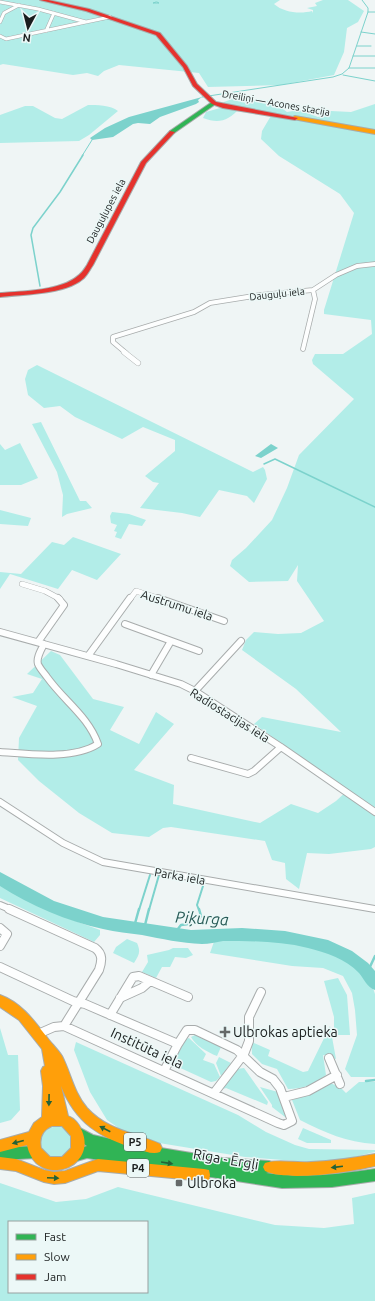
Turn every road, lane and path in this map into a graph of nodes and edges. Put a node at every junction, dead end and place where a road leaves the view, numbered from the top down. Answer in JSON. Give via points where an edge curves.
{"nodes":[{"id":1,"x":42,"y":0,"type":"edge"},
{"id":2,"x":0,"y":2,"type":"edge"},
{"id":3,"x":19,"y":5,"type":"junction"},
{"id":4,"x":54,"y":13,"type":"junction"},
{"id":5,"x":110,"y":17,"type":"junction"},
{"id":6,"x":0,"y":22,"type":"edge"},
{"id":7,"x":86,"y":22,"type":"junction"},
{"id":8,"x":46,"y":31,"type":"junction"},
{"id":9,"x":0,"y":36,"type":"edge"},
{"id":10,"x":214,"y":103,"type":"junction"},
{"id":11,"x":375,"y":132,"type":"edge"},
{"id":12,"x":375,"y":264,"type":"edge"},
{"id":13,"x":314,"y":290,"type":"junction"},
{"id":14,"x":0,"y":295,"type":"edge"},
{"id":15,"x":303,"y":349,"type":"dead end"},
{"id":16,"x":138,"y":364,"type":"dead end"},
{"id":17,"x":22,"y":584,"type":"dead end"},
{"id":18,"x":224,"y":621,"type":"dead end"},
{"id":19,"x":125,"y":624,"type":"dead end"},
{"id":20,"x":0,"y":632,"type":"edge"},
{"id":21,"x":171,"y":641,"type":"junction"},
{"id":22,"x":241,"y":641,"type":"dead end"},
{"id":23,"x":41,"y":643,"type":"junction"},
{"id":24,"x":199,"y":651,"type":"dead end"},
{"id":25,"x":88,"y":656,"type":"junction"},
{"id":26,"x":151,"y":675,"type":"junction"},
{"id":27,"x":194,"y":691,"type":"junction"},
{"id":28,"x":281,"y":747,"type":"junction"},
{"id":29,"x":0,"y":752,"type":"edge"},
{"id":30,"x":191,"y":758,"type":"dead end"},
{"id":31,"x":0,"y":802,"type":"edge"},
{"id":32,"x":375,"y":812,"type":"edge"},
{"id":33,"x":0,"y":905,"type":"edge"},
{"id":34,"x":375,"y":909,"type":"edge"},
{"id":35,"x":0,"y":928,"type":"edge"},
{"id":36,"x":0,"y":946,"type":"edge"},
{"id":37,"x":0,"y":967,"type":"edge"},
{"id":38,"x":150,"y":981,"type":"junction"},
{"id":39,"x":261,"y":992,"type":"dead end"},
{"id":40,"x":188,"y":997,"type":"dead end"},
{"id":41,"x":120,"y":998,"type":"junction"},
{"id":42,"x":0,"y":1000,"type":"edge"},
{"id":43,"x":79,"y":1002,"type":"junction"},
{"id":44,"x":110,"y":1015,"type":"junction"},
{"id":45,"x":64,"y":1026,"type":"junction"},
{"id":46,"x":38,"y":1034,"type":"junction"},
{"id":47,"x":178,"y":1044,"type":"junction"},
{"id":48,"x":47,"y":1047,"type":"junction"},
{"id":49,"x":243,"y":1057,"type":"junction"},
{"id":50,"x":329,"y":1058,"type":"dead end"},
{"id":51,"x":164,"y":1071,"type":"junction"},
{"id":52,"x":337,"y":1075,"type":"junction"},
{"id":53,"x":340,"y":1084,"type":"dead end"},
{"id":54,"x":214,"y":1093,"type":"junction"},
{"id":55,"x":284,"y":1097,"type":"junction"},
{"id":56,"x":62,"y":1119,"type":"junction"},
{"id":57,"x":48,"y":1121,"type":"junction"},
{"id":58,"x":78,"y":1133,"type":"junction"},
{"id":59,"x":35,"y":1137,"type":"junction"},
{"id":60,"x":0,"y":1146,"type":"edge"},
{"id":61,"x":36,"y":1152,"type":"junction"},
{"id":62,"x":0,"y":1154,"type":"edge"},
{"id":63,"x":73,"y":1156,"type":"junction"},
{"id":64,"x":375,"y":1160,"type":"edge"},
{"id":65,"x":0,"y":1163,"type":"edge"},
{"id":66,"x":237,"y":1163,"type":"junction"},
{"id":67,"x":375,"y":1175,"type":"edge"},
{"id":68,"x":265,"y":1180,"type":"junction"}],
"edges":[{"from":1,"to":5,"type":"street","name":"Dreiliņi — Acones stacija"},
{"from":2,"to":3,"type":"street"},
{"from":3,"to":4,"type":"street"},
{"from":3,"to":6,"type":"street","via":[[4,13]]},
{"from":4,"to":7,"type":"street"},
{"from":4,"to":8,"type":"street"},
{"from":5,"to":7,"type":"street"},
{"from":5,"to":10,"type":"street","name":"Dreiliņi — Acones stacija","via":[[158,34],[185,67],[191,81]]},
{"from":7,"to":8,"type":"street"},
{"from":8,"to":9,"type":"street","via":[[6,39]]},
{"from":10,"to":11,"type":"street","name":"Dreiliņi — Acones stacija"},
{"from":10,"to":14,"type":"street","name":"Dauguļupes iela","via":[[173,131],[144,162],[90,265],[80,278],[53,288]]},
{"from":12,"to":13,"type":"street","name":"Dauguļu iela","via":[[357,266]]},
{"from":13,"to":15,"type":"street","via":[[315,299]]},
{"from":13,"to":16,"type":"street","name":"Dauguļu iela","via":[[220,301],[204,305],[198,311],[113,337],[113,342]]},
{"from":17,"to":23,"type":"street","via":[[51,592],[64,605]]},
{"from":18,"to":25,"type":"street","name":"Austrumu iela","via":[[136,591]]},
{"from":19,"to":21,"type":"street"},
{"from":20,"to":23,"type":"street","name":"Radiostacijas iela"},
{"from":21,"to":24,"type":"street"},
{"from":21,"to":26,"type":"street"},
{"from":22,"to":27,"type":"street"},
{"from":23,"to":25,"type":"street","name":"Radiostacijas iela"},
{"from":23,"to":29,"type":"street","via":[[38,664],[56,689],[84,716],[98,744],[85,752]]},
{"from":25,"to":26,"type":"street","name":"Radiostacijas iela"},
{"from":26,"to":27,"type":"street","name":"Radiostacijas iela","via":[[181,684]]},
{"from":27,"to":28,"type":"street","name":"Radiostacijas iela"},
{"from":28,"to":30,"type":"street","via":[[248,774]]},
{"from":28,"to":32,"type":"street","name":"Radiostacijas iela"},
{"from":31,"to":34,"type":"street","name":"Parka iela","via":[[70,847],[104,862]]},
{"from":33,"to":43,"type":"street","via":[[100,952],[102,961],[99,970]]},
{"from":35,"to":36,"type":"street","via":[[7,934]]},
{"from":37,"to":43,"type":"street"},
{"from":38,"to":40,"type":"street"},
{"from":38,"to":41,"type":"street","via":[[142,988]]},
{"from":38,"to":41,"type":"street","via":[[133,976]]},
{"from":39,"to":49,"type":"street","via":[[248,1018],[249,1040]]},
{"from":41,"to":44,"type":"street"},
{"from":42,"to":46,"type":"street","number":"P5","via":[[23,1016]]},
{"from":43,"to":44,"type":"street"},
{"from":43,"to":45,"type":"street"},
{"from":44,"to":47,"type":"street"},
{"from":45,"to":46,"type":"street"},
{"from":45,"to":51,"type":"street","name":"Institūta iela"},
{"from":46,"to":48,"type":"street","number":"P5"},
{"from":46,"to":57,"type":"street","number":"P5","one_way":true,"via":[[49,1086]]},
{"from":47,"to":49,"type":"street","via":[[187,1030],[194,1030],[237,1050]]},
{"from":47,"to":51,"type":"street"},
{"from":48,"to":56,"type":"street","number":"P5"},
{"from":66,"to":48,"type":"street","number":"P5","one_way":true,"via":[[152,1147],[116,1135],[93,1123],[78,1108],[54,1053]]},
{"from":49,"to":54,"type":"street"},
{"from":49,"to":55,"type":"street","via":[[273,1080]]},
{"from":50,"to":52,"type":"street"},
{"from":51,"to":54,"type":"street","name":"Institūta iela"},
{"from":52,"to":53,"type":"street"},
{"from":52,"to":55,"type":"street","via":[[308,1091]]},
{"from":54,"to":55,"type":"street","name":"Institūta iela","via":[[284,1124],[292,1122]]},
{"from":56,"to":57,"type":"street"},
{"from":56,"to":58,"type":"street","via":[[72,1124]]},
{"from":57,"to":59,"type":"street"},
{"from":58,"to":63,"type":"street","via":[[78,1147]]},
{"from":58,"to":66,"type":"street","name":"Rīga - Ērgļi","number":"P4","via":[[91,1141],[124,1148],[222,1164]]},
{"from":59,"to":60,"type":"street","one_way":true},
{"from":59,"to":61,"type":"street"},
{"from":61,"to":62,"type":"street"},
{"from":61,"to":63,"type":"street","via":[[43,1161],[54,1164],[65,1162]]},
{"from":63,"to":68,"type":"street","name":"Rīga - Ērgļi","number":"P4","one_way":true,"via":[[87,1152],[122,1156]]},
{"from":64,"to":66,"type":"street","name":"Rīga - Ērgļi","number":"P4","one_way":true,"via":[[313,1169],[273,1168]]},
{"from":65,"to":68,"type":"street","number":"P4","one_way":true,"via":[[16,1165],[50,1178],[103,1165],[232,1179]]},
{"from":67,"to":68,"type":"street","name":"Rīga - Ērgļi","number":"P4","via":[[316,1182]]}]}
